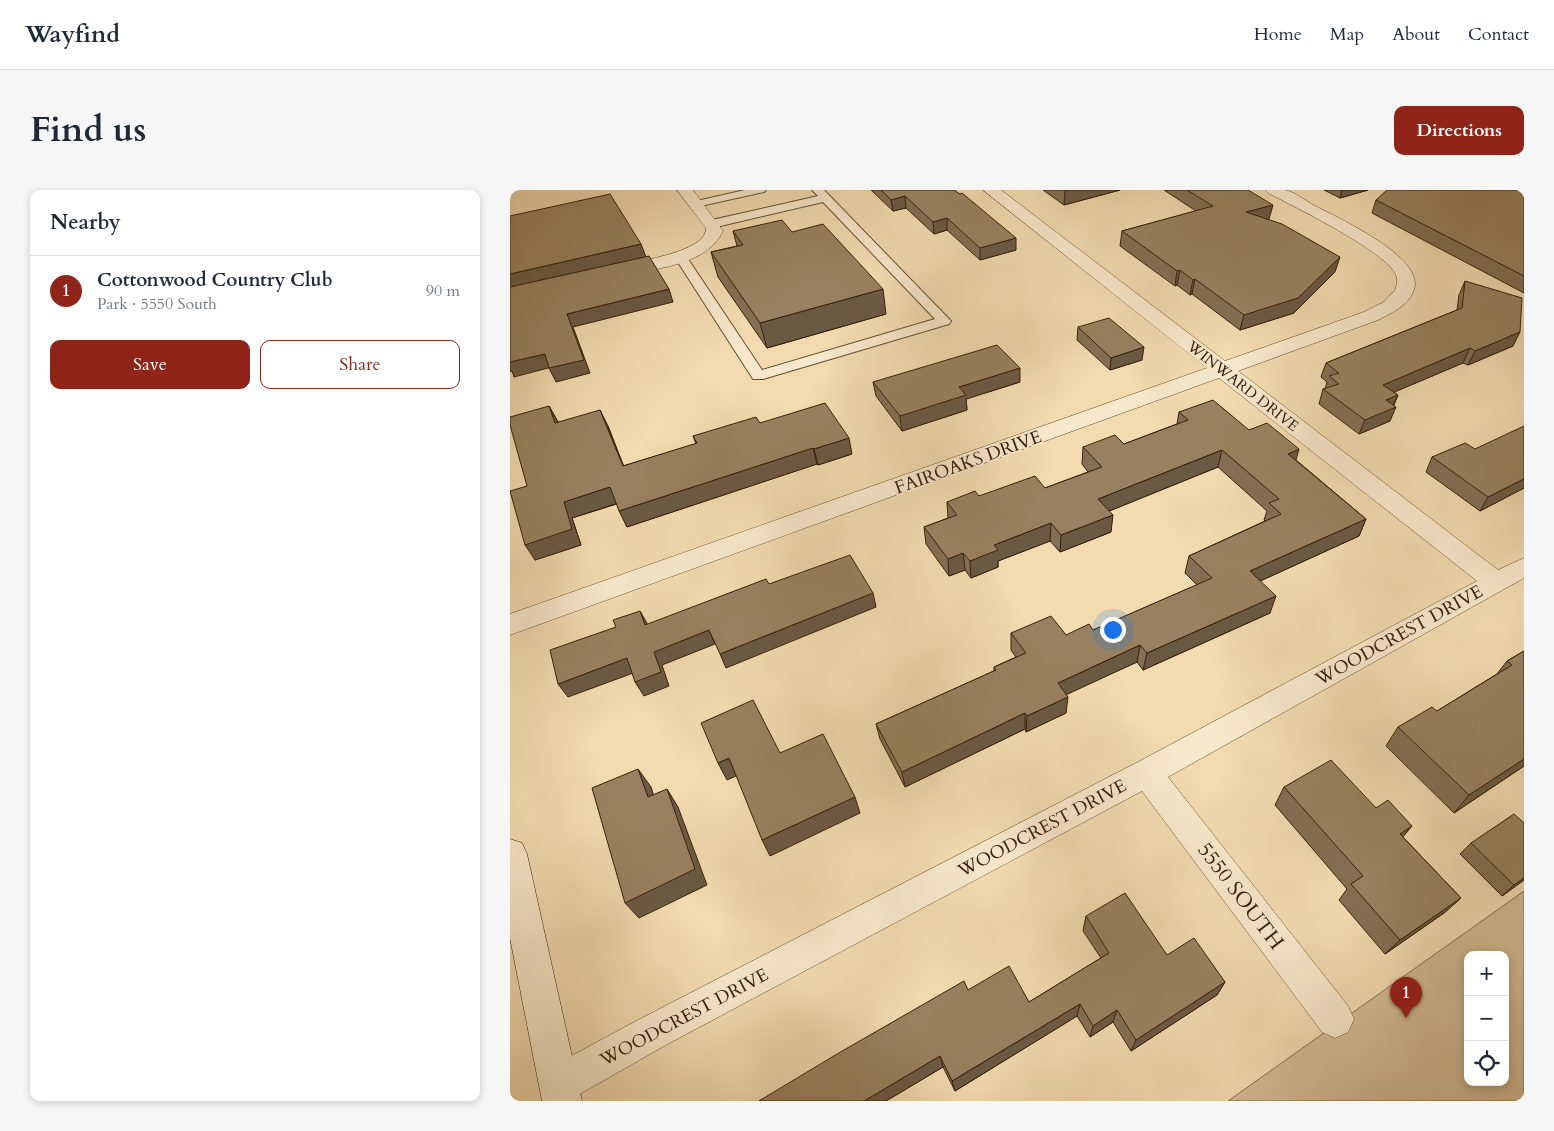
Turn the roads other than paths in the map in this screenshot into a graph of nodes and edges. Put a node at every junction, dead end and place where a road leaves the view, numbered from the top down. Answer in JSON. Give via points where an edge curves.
{"nodes":[{"id":1,"x":686,"y":190,"type":"edge"},
{"id":2,"x":760,"y":190,"type":"edge"},
{"id":3,"x":991,"y":190,"type":"edge"},
{"id":4,"x":1273,"y":190,"type":"edge"},
{"id":5,"x":822,"y":194,"type":"edge"},
{"id":6,"x":696,"y":204,"type":"junction"},
{"id":7,"x":712,"y":232,"type":"junction"},
{"id":8,"x":680,"y":256,"type":"junction"},
{"id":9,"x":604,"y":274,"type":"edge"},
{"id":10,"x":1224,"y":370,"type":"junction"},
{"id":11,"x":1524,"y":567,"type":"edge"},
{"id":12,"x":1496,"y":582,"type":"junction"},
{"id":13,"x":510,"y":625,"type":"edge"},
{"id":14,"x":1147,"y":773,"type":"junction"},
{"id":15,"x":510,"y":854,"type":"edge"},
{"id":16,"x":1335,"y":1019,"type":"dead end"},
{"id":17,"x":560,"y":1093,"type":"edge"}],
"edges":[{"from":1,"to":6,"type":"street"},
{"from":2,"to":6,"type":"lane"},
{"from":3,"to":10,"type":"street","name":"WINWARD DRIVE"},
{"from":4,"to":10,"type":"street","name":"FAIROAKS DRIVE","via":[[1382,251],[1405,276],[1404,291],[1395,305],[1371,316]]},
{"from":5,"to":7,"type":"lane"},
{"from":5,"to":8,"type":"lane","via":[[944,321],[758,376]]},
{"from":6,"to":7,"type":"street"},
{"from":7,"to":8,"type":"street","via":[[695,252]]},
{"from":8,"to":9,"type":"street"},
{"from":10,"to":12,"type":"street","name":"WINWARD DRIVE"},
{"from":10,"to":13,"type":"street","name":"FAIROAKS DRIVE"},
{"from":11,"to":12,"type":"street","name":"WOODCREST DRIVE"},
{"from":12,"to":14,"type":"street","name":"WOODCREST DRIVE"},
{"from":14,"to":16,"type":"street","name":"5550 SOUTH"},
{"from":14,"to":17,"type":"street","name":"WOODCREST DRIVE","via":[[651,1033]]},
{"from":15,"to":17,"type":"street"}]}
